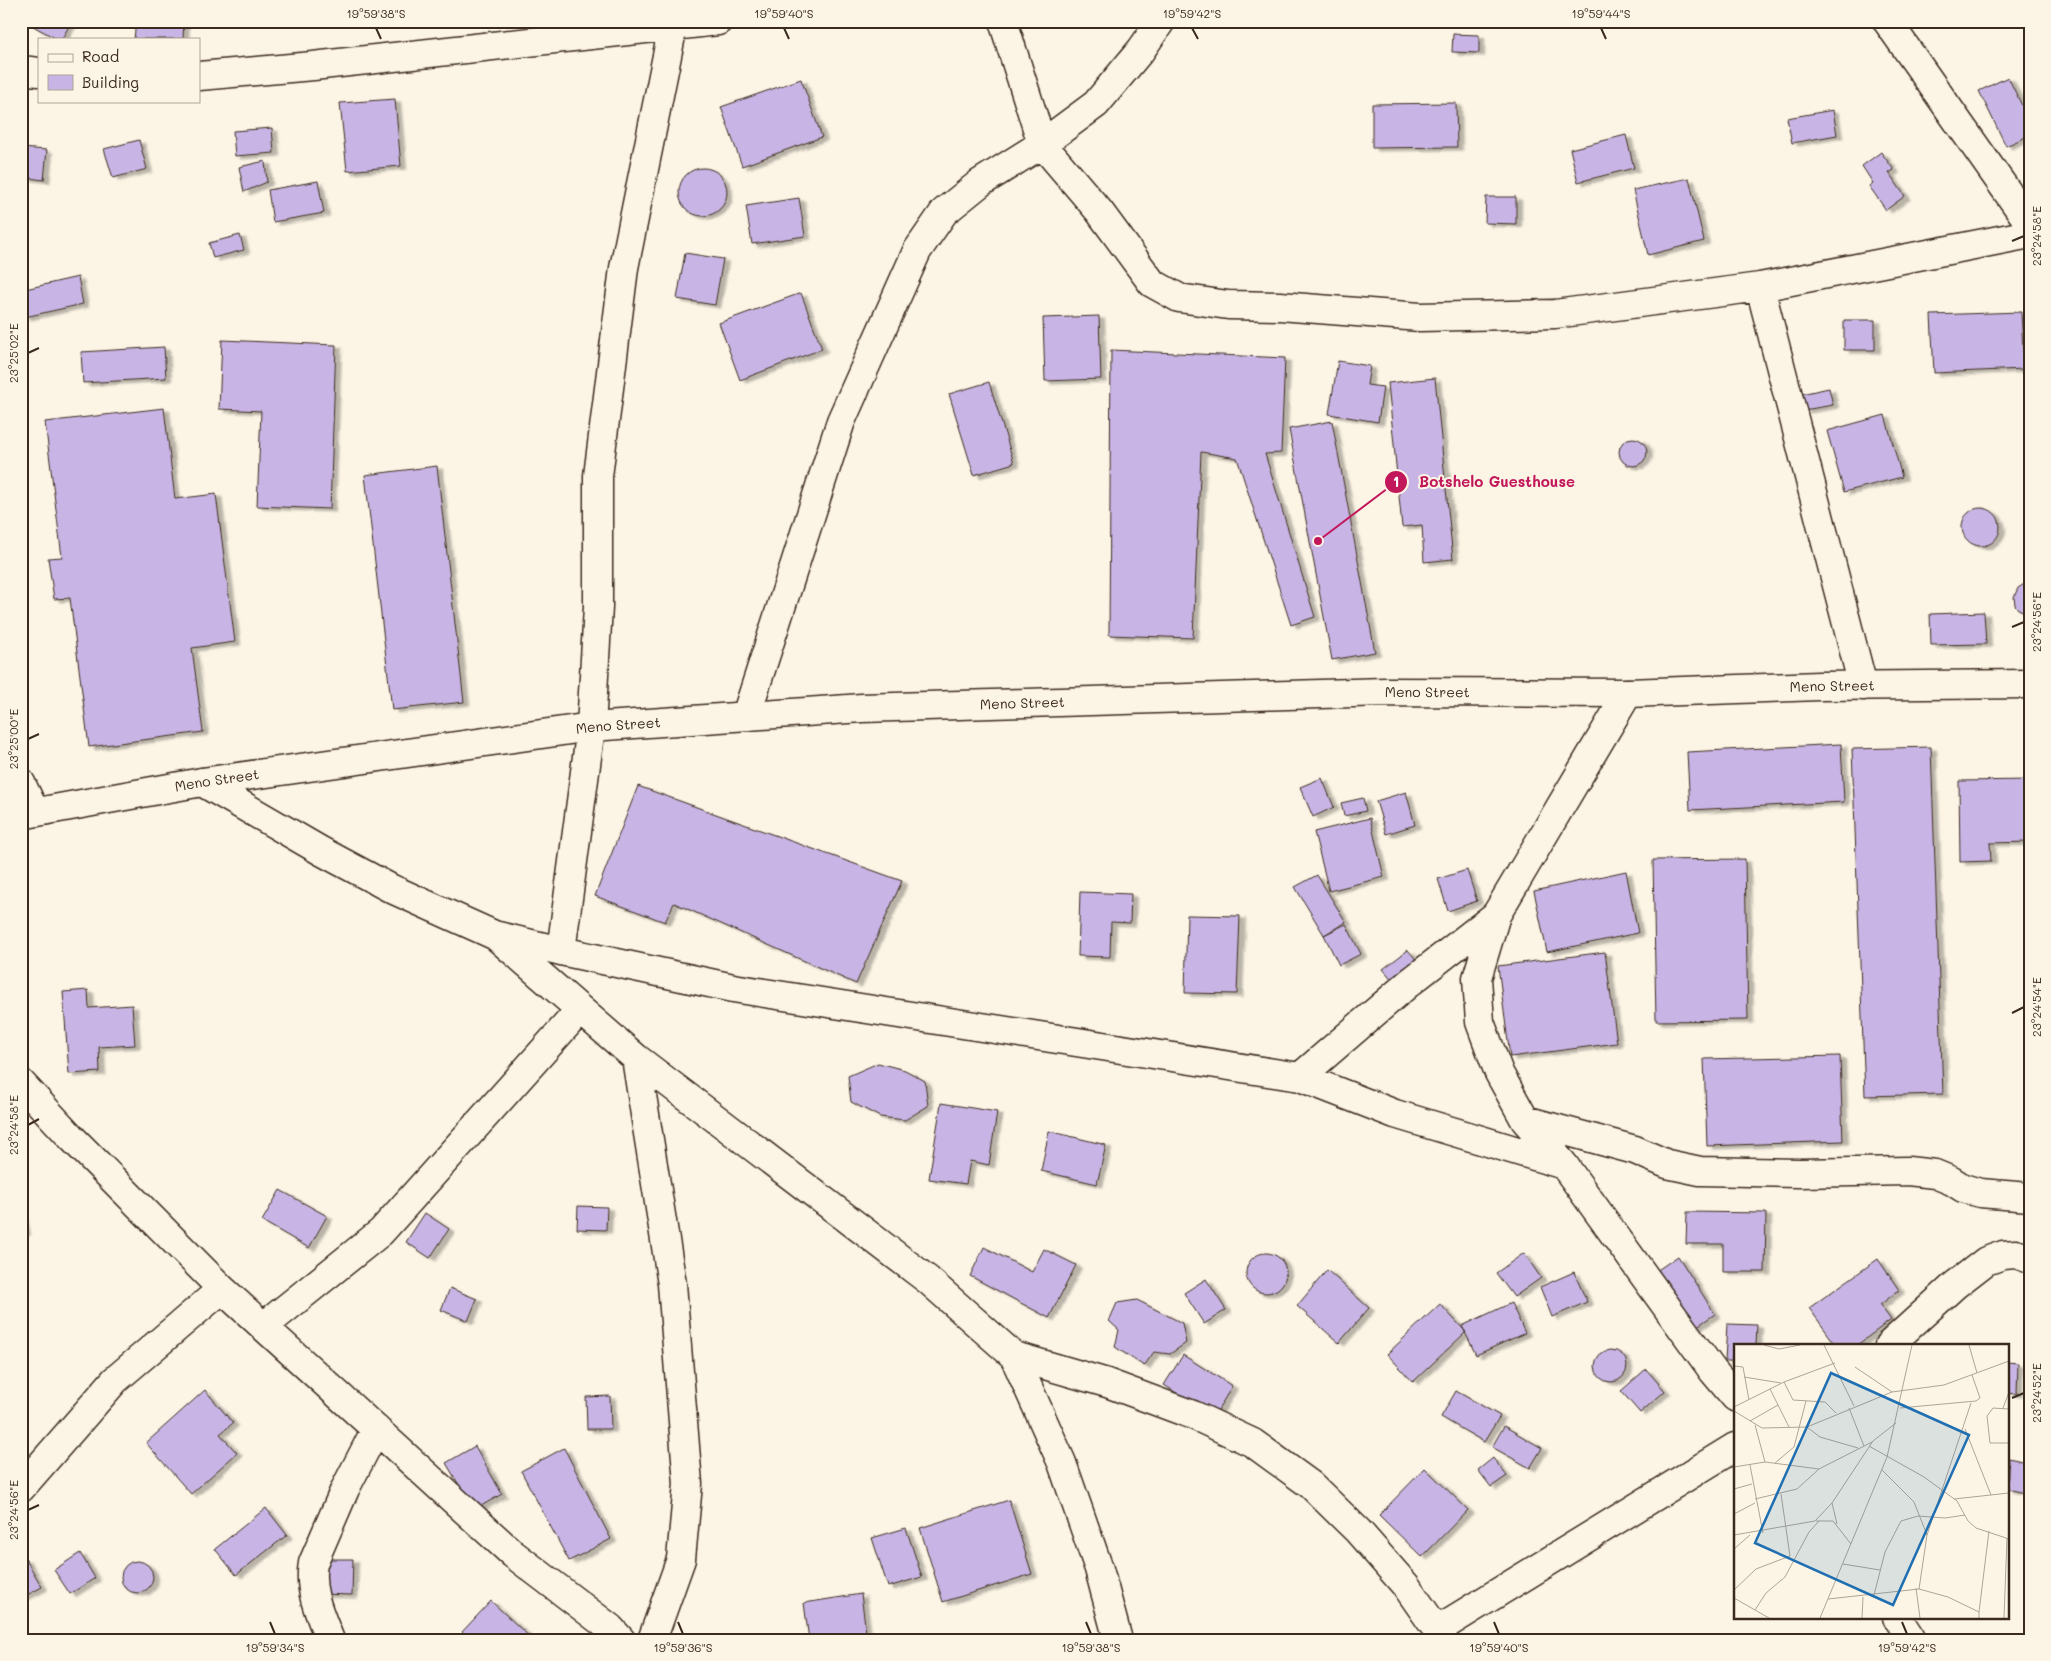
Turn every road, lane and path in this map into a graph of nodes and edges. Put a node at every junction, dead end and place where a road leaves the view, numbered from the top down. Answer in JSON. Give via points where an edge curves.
{"nodes":[{"id":1,"x":718,"y":21,"type":"edge"},
{"id":2,"x":1003,"y":21,"type":"edge"},
{"id":3,"x":1161,"y":21,"type":"edge"},
{"id":4,"x":1887,"y":21,"type":"edge"},
{"id":5,"x":673,"y":24,"type":"edge"},
{"id":6,"x":21,"y":70,"type":"edge"},
{"id":7,"x":38,"y":72,"type":"edge"},
{"id":8,"x":200,"y":76,"type":"edge"},
{"id":9,"x":1042,"y":144,"type":"junction"},
{"id":10,"x":2030,"y":224,"type":"edge"},
{"id":11,"x":2030,"y":234,"type":"edge"},
{"id":12,"x":1760,"y":287,"type":"junction"},
{"id":13,"x":2030,"y":684,"type":"edge"},
{"id":14,"x":1862,"y":686,"type":"junction"},
{"id":15,"x":1628,"y":693,"type":"junction"},
{"id":16,"x":746,"y":716,"type":"junction"},
{"id":17,"x":592,"y":727,"type":"junction"},
{"id":18,"x":202,"y":782,"type":"junction"},
{"id":19,"x":21,"y":783,"type":"edge"},
{"id":20,"x":28,"y":813,"type":"edge"},
{"id":21,"x":1496,"y":915,"type":"junction"},
{"id":22,"x":494,"y":935,"type":"junction"},
{"id":23,"x":560,"y":951,"type":"junction"},
{"id":24,"x":580,"y":1010,"type":"junction"},
{"id":25,"x":636,"y":1058,"type":"junction"},
{"id":26,"x":1300,"y":1077,"type":"junction"},
{"id":27,"x":21,"y":1084,"type":"edge"},
{"id":28,"x":1525,"y":1120,"type":"junction"},
{"id":29,"x":1564,"y":1165,"type":"junction"},
{"id":30,"x":2030,"y":1197,"type":"edge"},
{"id":31,"x":2030,"y":1259,"type":"edge"},
{"id":32,"x":222,"y":1289,"type":"junction"},
{"id":33,"x":264,"y":1326,"type":"junction"},
{"id":34,"x":1890,"y":1344,"type":"edge"},
{"id":35,"x":1014,"y":1356,"type":"junction"},
{"id":36,"x":1734,"y":1397,"type":"edge"},
{"id":37,"x":376,"y":1429,"type":"junction"},
{"id":38,"x":1734,"y":1448,"type":"edge"},
{"id":39,"x":21,"y":1488,"type":"edge"},
{"id":40,"x":1441,"y":1635,"type":"edge"},
{"id":41,"x":330,"y":1640,"type":"edge"},
{"id":42,"x":621,"y":1640,"type":"edge"},
{"id":43,"x":652,"y":1640,"type":"edge"},
{"id":44,"x":1118,"y":1640,"type":"edge"}],
"edges":[{"from":1,"to":5,"type":"street"},
{"from":2,"to":9,"type":"street"},
{"from":3,"to":9,"type":"street","via":[[1096,104]]},
{"from":4,"to":10,"type":"street"},
{"from":5,"to":8,"type":"street"},
{"from":5,"to":17,"type":"street","via":[[624,268],[598,476],[598,607]]},
{"from":6,"to":7,"type":"street"},
{"from":9,"to":12,"type":"street","via":[[1152,283],[1178,298],[1228,305],[1420,317],[1555,314]]},
{"from":9,"to":16,"type":"street","via":[[980,183],[944,212],[917,251],[841,421]]},
{"from":11,"to":12,"type":"street"},
{"from":12,"to":14,"type":"street"},
{"from":13,"to":14,"type":"street","name":"Meno Street"},
{"from":14,"to":15,"type":"street","name":"Meno Street"},
{"from":15,"to":16,"type":"street","name":"Meno Street","via":[[1356,692],[862,708]]},
{"from":15,"to":21,"type":"street"},
{"from":16,"to":17,"type":"street","name":"Meno Street"},
{"from":17,"to":18,"type":"street","name":"Meno Street"},
{"from":17,"to":23,"type":"street"},
{"from":18,"to":20,"type":"street","name":"Meno Street"},
{"from":18,"to":22,"type":"street","via":[[383,884]]},
{"from":19,"to":20,"type":"street"},
{"from":21,"to":26,"type":"street","via":[[1409,983]]},
{"from":21,"to":28,"type":"street","via":[[1477,978],[1480,1022],[1499,1073]]},
{"from":22,"to":23,"type":"street"},
{"from":22,"to":24,"type":"street"},
{"from":23,"to":26,"type":"street","via":[[733,988]]},
{"from":24,"to":25,"type":"street"},
{"from":24,"to":33,"type":"street","via":[[381,1232]]},
{"from":25,"to":35,"type":"street","via":[[928,1280]]},
{"from":25,"to":43,"type":"street","via":[[672,1284],[688,1484],[681,1560]]},
{"from":26,"to":29,"type":"street","via":[[1395,1114]]},
{"from":27,"to":32,"type":"street"},
{"from":28,"to":29,"type":"street"},
{"from":28,"to":30,"type":"street","via":[[1635,1150],[1667,1164],[1700,1171],[1908,1171],[1935,1174],[1980,1193]]},
{"from":29,"to":36,"type":"street"},
{"from":31,"to":34,"type":"street","via":[[2016,1254],[1986,1262],[1955,1285]]},
{"from":32,"to":33,"type":"street"},
{"from":32,"to":39,"type":"street","via":[[115,1380]]},
{"from":33,"to":37,"type":"street"},
{"from":35,"to":40,"type":"street","via":[[1107,1383],[1193,1415],[1253,1443],[1311,1485],[1358,1531],[1407,1587]]},
{"from":35,"to":44,"type":"street","via":[[1062,1462],[1099,1569]]},
{"from":37,"to":41,"type":"street","via":[[345,1489],[313,1563],[313,1593]]},
{"from":37,"to":42,"type":"street","via":[[513,1554],[610,1628]]},
{"from":38,"to":40,"type":"street"}]}
